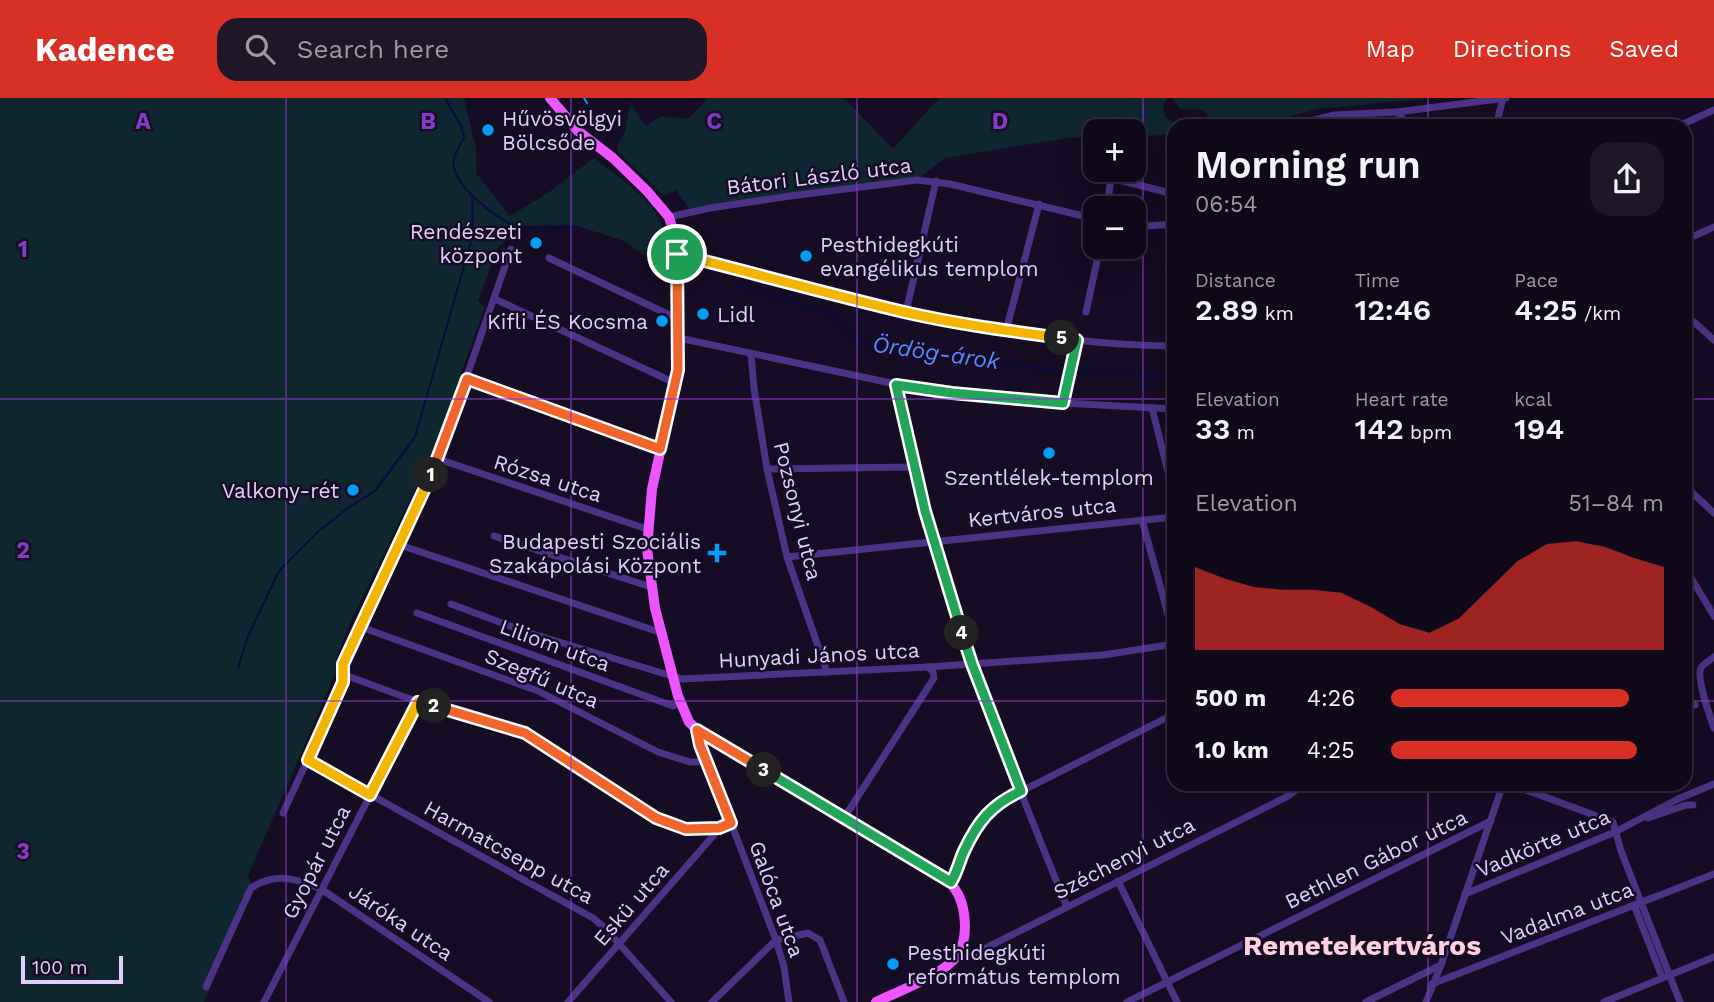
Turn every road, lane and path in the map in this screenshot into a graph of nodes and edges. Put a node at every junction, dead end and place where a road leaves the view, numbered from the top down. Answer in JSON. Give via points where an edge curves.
{"nodes":[{"id":1,"x":550,"y":98,"type":"edge"},
{"id":2,"x":1504,"y":99,"type":"edge"},
{"id":3,"x":1714,"y":110,"type":"edge"},
{"id":4,"x":1397,"y":112,"type":"junction"},
{"id":5,"x":1318,"y":119,"type":"edge"},
{"id":6,"x":1403,"y":119,"type":"edge"},
{"id":7,"x":1498,"y":119,"type":"edge"},
{"id":8,"x":1692,"y":120,"type":"edge"},
{"id":9,"x":936,"y":181,"type":"junction"},
{"id":10,"x":1166,"y":192,"type":"dead end"},
{"id":11,"x":1109,"y":196,"type":"edge"},
{"id":12,"x":1039,"y":204,"type":"junction"},
{"id":13,"x":1083,"y":216,"type":"edge"},
{"id":14,"x":669,"y":217,"type":"junction"},
{"id":15,"x":1167,"y":225,"type":"edge"},
{"id":16,"x":1146,"y":226,"type":"edge"},
{"id":17,"x":1714,"y":227,"type":"edge"},
{"id":18,"x":1692,"y":237,"type":"edge"},
{"id":19,"x":511,"y":249,"type":"dead end"},
{"id":20,"x":677,"y":254,"type":"junction"},
{"id":21,"x":549,"y":258,"type":"dead end"},
{"id":22,"x":1097,"y":259,"type":"edge"},
{"id":23,"x":495,"y":299,"type":"junction"},
{"id":24,"x":906,"y":312,"type":"junction"},
{"id":25,"x":1086,"y":312,"type":"dead end"},
{"id":26,"x":678,"y":319,"type":"junction"},
{"id":27,"x":1692,"y":321,"type":"edge"},
{"id":28,"x":1006,"y":331,"type":"junction"},
{"id":29,"x":679,"y":338,"type":"junction"},
{"id":30,"x":1077,"y":340,"type":"junction"},
{"id":31,"x":1714,"y":341,"type":"edge"},
{"id":32,"x":1167,"y":346,"type":"edge"},
{"id":33,"x":751,"y":354,"type":"junction"},
{"id":34,"x":467,"y":379,"type":"junction"},
{"id":35,"x":677,"y":384,"type":"junction"},
{"id":36,"x":896,"y":385,"type":"junction"},
{"id":37,"x":1063,"y":403,"type":"junction"},
{"id":38,"x":1152,"y":408,"type":"junction"},
{"id":39,"x":1167,"y":409,"type":"edge"},
{"id":40,"x":660,"y":449,"type":"junction"},
{"id":41,"x":438,"y":459,"type":"junction"},
{"id":42,"x":914,"y":467,"type":"junction"},
{"id":43,"x":1167,"y":468,"type":"edge"},
{"id":44,"x":767,"y":469,"type":"junction"},
{"id":45,"x":1692,"y":492,"type":"edge"},
{"id":46,"x":1713,"y":511,"type":"edge"},
{"id":47,"x":1167,"y":518,"type":"edge"},
{"id":48,"x":1142,"y":520,"type":"junction"},
{"id":49,"x":647,"y":529,"type":"junction"},
{"id":50,"x":494,"y":536,"type":"dead end"},
{"id":51,"x":933,"y":541,"type":"junction"},
{"id":52,"x":400,"y":545,"type":"junction"},
{"id":53,"x":787,"y":557,"type":"junction"},
{"id":54,"x":1692,"y":580,"type":"edge"},
{"id":55,"x":651,"y":587,"type":"junction"},
{"id":56,"x":451,"y":604,"type":"dead end"},
{"id":57,"x":1167,"y":611,"type":"edge"},
{"id":58,"x":418,"y":613,"type":"dead end"},
{"id":59,"x":1714,"y":616,"type":"edge"},
{"id":60,"x":361,"y":627,"type":"junction"},
{"id":61,"x":663,"y":633,"type":"junction"},
{"id":62,"x":1167,"y":645,"type":"edge"},
{"id":63,"x":1714,"y":657,"type":"edge"},
{"id":64,"x":972,"y":664,"type":"junction"},
{"id":65,"x":928,"y":667,"type":"junction"},
{"id":66,"x":827,"y":672,"type":"junction"},
{"id":67,"x":345,"y":675,"type":"junction"},
{"id":68,"x":674,"y":678,"type":"junction"},
{"id":69,"x":418,"y":702,"type":"junction"},
{"id":70,"x":681,"y":703,"type":"junction"},
{"id":71,"x":1167,"y":718,"type":"edge"},
{"id":72,"x":1714,"y":728,"type":"edge"},
{"id":73,"x":697,"y":730,"type":"junction"},
{"id":74,"x":706,"y":759,"type":"junction"},
{"id":75,"x":308,"y":760,"type":"junction"},
{"id":76,"x":1714,"y":784,"type":"edge"},
{"id":77,"x":1021,"y":791,"type":"junction"},
{"id":78,"x":1295,"y":791,"type":"edge"},
{"id":79,"x":1501,"y":791,"type":"edge"},
{"id":80,"x":1530,"y":791,"type":"edge"},
{"id":81,"x":370,"y":795,"type":"junction"},
{"id":82,"x":1693,"y":806,"type":"dead end"},
{"id":83,"x":283,"y":813,"type":"dead end"},
{"id":84,"x":846,"y":815,"type":"junction"},
{"id":85,"x":1491,"y":821,"type":"junction"},
{"id":86,"x":731,"y":823,"type":"junction"},
{"id":87,"x":1634,"y":823,"type":"junction"},
{"id":88,"x":719,"y":828,"type":"junction"},
{"id":89,"x":1615,"y":829,"type":"junction"},
{"id":90,"x":1714,"y":874,"type":"edge"},
{"id":91,"x":1118,"y":881,"type":"junction"},
{"id":92,"x":951,"y":882,"type":"junction"},
{"id":93,"x":320,"y":889,"type":"junction"},
{"id":94,"x":1465,"y":894,"type":"junction"},
{"id":95,"x":1642,"y":902,"type":"junction"},
{"id":96,"x":1634,"y":905,"type":"junction"},
{"id":97,"x":1067,"y":906,"type":"junction"},
{"id":98,"x":776,"y":940,"type":"junction"},
{"id":99,"x":619,"y":944,"type":"junction"},
{"id":100,"x":957,"y":956,"type":"junction"},
{"id":101,"x":1714,"y":957,"type":"edge"},
{"id":102,"x":1441,"y":965,"type":"junction"},
{"id":103,"x":1666,"y":976,"type":"junction"},
{"id":104,"x":1167,"y":982,"type":"junction"},
{"id":105,"x":1432,"y":984,"type":"junction"},
{"id":106,"x":206,"y":987,"type":"dead end"},
{"id":107,"x":264,"y":1002,"type":"edge"},
{"id":108,"x":489,"y":1002,"type":"edge"},
{"id":109,"x":568,"y":1002,"type":"edge"},
{"id":110,"x":671,"y":1002,"type":"edge"},
{"id":111,"x":712,"y":1002,"type":"edge"},
{"id":112,"x":789,"y":1002,"type":"edge"},
{"id":113,"x":844,"y":1002,"type":"edge"},
{"id":114,"x":876,"y":1002,"type":"edge"},
{"id":115,"x":1127,"y":1002,"type":"edge"},
{"id":116,"x":1177,"y":1002,"type":"edge"},
{"id":117,"x":1366,"y":1002,"type":"edge"},
{"id":118,"x":1426,"y":1002,"type":"edge"},
{"id":119,"x":1604,"y":1002,"type":"edge"},
{"id":120,"x":1680,"y":1002,"type":"edge"}],
"edges":[{"from":1,"to":14,"type":"main road","via":[[578,131],[648,191]]},
{"from":2,"to":4,"type":"street"},
{"from":2,"to":7,"type":"street"},
{"from":3,"to":8,"type":"street"},
{"from":4,"to":5,"type":"street"},
{"from":4,"to":6,"type":"street"},
{"from":9,"to":12,"type":"street","name":"Bátori László utca"},
{"from":9,"to":14,"type":"street","name":"Bátori László utca","via":[[790,195]]},
{"from":9,"to":24,"type":"street"},
{"from":10,"to":11,"type":"street","via":[[1111,178]]},
{"from":12,"to":13,"type":"street","name":"Bátori László utca"},
{"from":12,"to":28,"type":"street"},
{"from":14,"to":20,"type":"main road"},
{"from":15,"to":16,"type":"street"},
{"from":17,"to":18,"type":"street"},
{"from":19,"to":23,"type":"street"},
{"from":20,"to":24,"type":"street"},
{"from":20,"to":26,"type":"main road"},
{"from":21,"to":26,"type":"street"},
{"from":22,"to":25,"type":"street"},
{"from":23,"to":34,"type":"street"},
{"from":23,"to":35,"type":"street"},
{"from":24,"to":28,"type":"street"},
{"from":26,"to":29,"type":"main road"},
{"from":27,"to":31,"type":"street"},
{"from":28,"to":30,"type":"street"},
{"from":29,"to":33,"type":"street"},
{"from":29,"to":35,"type":"main road"},
{"from":30,"to":32,"type":"street"},
{"from":30,"to":37,"type":"street"},
{"from":33,"to":36,"type":"street"},
{"from":33,"to":44,"type":"street","name":"Pozsonyi utca"},
{"from":34,"to":40,"type":"street"},
{"from":34,"to":41,"type":"street"},
{"from":35,"to":40,"type":"main road"},
{"from":36,"to":37,"type":"street"},
{"from":36,"to":42,"type":"street"},
{"from":37,"to":38,"type":"street"},
{"from":38,"to":39,"type":"street"},
{"from":38,"to":43,"type":"street"},
{"from":40,"to":49,"type":"main road"},
{"from":41,"to":49,"type":"street","name":"Rózsa utca"},
{"from":41,"to":52,"type":"street"},
{"from":42,"to":44,"type":"street"},
{"from":42,"to":51,"type":"street"},
{"from":44,"to":53,"type":"street","name":"Pozsonyi utca"},
{"from":45,"to":46,"type":"street"},
{"from":47,"to":48,"type":"street","name":"Kertváros utca"},
{"from":48,"to":51,"type":"street","name":"Kertváros utca"},
{"from":48,"to":57,"type":"street"},
{"from":49,"to":55,"type":"main road"},
{"from":50,"to":55,"type":"street"},
{"from":51,"to":53,"type":"street","name":"Kertváros utca"},
{"from":51,"to":64,"type":"street"},
{"from":52,"to":60,"type":"street"},
{"from":52,"to":61,"type":"street"},
{"from":53,"to":66,"type":"street","name":"Pozsonyi utca"},
{"from":54,"to":59,"type":"street"},
{"from":55,"to":61,"type":"main road"},
{"from":56,"to":68,"type":"street","name":"Hunyadi János utca"},
{"from":58,"to":70,"type":"street","name":"Liliom utca","via":[[673,706]]},
{"from":60,"to":67,"type":"street","via":[[343,664]]},
{"from":60,"to":74,"type":"street","name":"Szegfű utca","via":[[538,691],[658,752],[690,762]]},
{"from":61,"to":68,"type":"main road"},
{"from":62,"to":64,"type":"street","name":"Hunyadi János utca","via":[[1103,655]]},
{"from":63,"to":72,"type":"street","via":[[1700,672]]},
{"from":64,"to":65,"type":"street","name":"Hunyadi János utca"},
{"from":64,"to":77,"type":"street"},
{"from":65,"to":66,"type":"street","name":"Hunyadi János utca"},
{"from":65,"to":84,"type":"street","via":[[934,678]]},
{"from":66,"to":68,"type":"street","name":"Hunyadi János utca"},
{"from":67,"to":69,"type":"street"},
{"from":67,"to":75,"type":"street"},
{"from":68,"to":70,"type":"main road"},
{"from":69,"to":81,"type":"street","name":"Gyopár utca"},
{"from":69,"to":88,"type":"street","via":[[525,733],[656,818],[686,829]]},
{"from":70,"to":73,"type":"main road"},
{"from":71,"to":77,"type":"street"},
{"from":73,"to":74,"type":"street","name":"Galóca utca"},
{"from":73,"to":84,"type":"main road"},
{"from":74,"to":86,"type":"street","name":"Galóca utca"},
{"from":75,"to":81,"type":"street","name":"Harmatcsepp utca"},
{"from":75,"to":83,"type":"street"},
{"from":76,"to":87,"type":"street","name":"Vadkörte utca"},
{"from":77,"to":92,"type":"street","via":[[994,805],[968,844]]},
{"from":77,"to":97,"type":"street"},
{"from":78,"to":91,"type":"street","name":"Széchenyi utca"},
{"from":79,"to":85,"type":"street"},
{"from":80,"to":89,"type":"street","via":[[1608,819]]},
{"from":81,"to":93,"type":"street","name":"Gyopár utca"},
{"from":81,"to":99,"type":"street","name":"Harmatcsepp utca","via":[[593,918]]},
{"from":82,"to":87,"type":"street","name":"Vadkörte utca","via":[[1686,804]]},
{"from":84,"to":92,"type":"main road"},
{"from":85,"to":94,"type":"street"},
{"from":85,"to":104,"type":"street","name":"Bethlen Gábor utca"},
{"from":86,"to":88,"type":"street"},
{"from":86,"to":98,"type":"street","name":"Galóca utca"},
{"from":87,"to":89,"type":"street","name":"Vadkörte utca"},
{"from":88,"to":99,"type":"street","name":"Eskü utca"},
{"from":89,"to":94,"type":"street","name":"Vadkörte utca"},
{"from":89,"to":95,"type":"street"},
{"from":90,"to":95,"type":"street","name":"Vadalma utca"},
{"from":91,"to":97,"type":"street","name":"Széchenyi utca"},
{"from":91,"to":104,"type":"street"},
{"from":92,"to":100,"type":"main road","via":[[962,902],[965,921]]},
{"from":93,"to":106,"type":"street","name":"Járóka utca","via":[[278,877],[251,888]]},
{"from":93,"to":107,"type":"street","name":"Gyopár utca"},
{"from":93,"to":108,"type":"street","name":"Járóka utca"},
{"from":94,"to":102,"type":"street"},
{"from":95,"to":96,"type":"street","name":"Vadalma utca"},
{"from":95,"to":103,"type":"street"},
{"from":96,"to":103,"type":"street"},
{"from":96,"to":105,"type":"street","name":"Vadalma utca"},
{"from":97,"to":100,"type":"street","name":"Széchenyi utca","via":[[974,954]]},
{"from":98,"to":111,"type":"street"},
{"from":98,"to":112,"type":"street","name":"Galóca utca"},
{"from":98,"to":113,"type":"street","via":[[803,933],[815,935]]},
{"from":99,"to":109,"type":"street","name":"Eskü utca"},
{"from":99,"to":110,"type":"street","name":"Harmatcsepp utca"},
{"from":100,"to":114,"type":"main road","via":[[936,972]]},
{"from":101,"to":103,"type":"street"},
{"from":102,"to":105,"type":"street"},
{"from":102,"to":117,"type":"street"},
{"from":103,"to":119,"type":"street"},
{"from":103,"to":120,"type":"street"},
{"from":104,"to":115,"type":"street","name":"Bethlen Gábor utca"},
{"from":104,"to":116,"type":"street"},
{"from":105,"to":118,"type":"street"}]}
